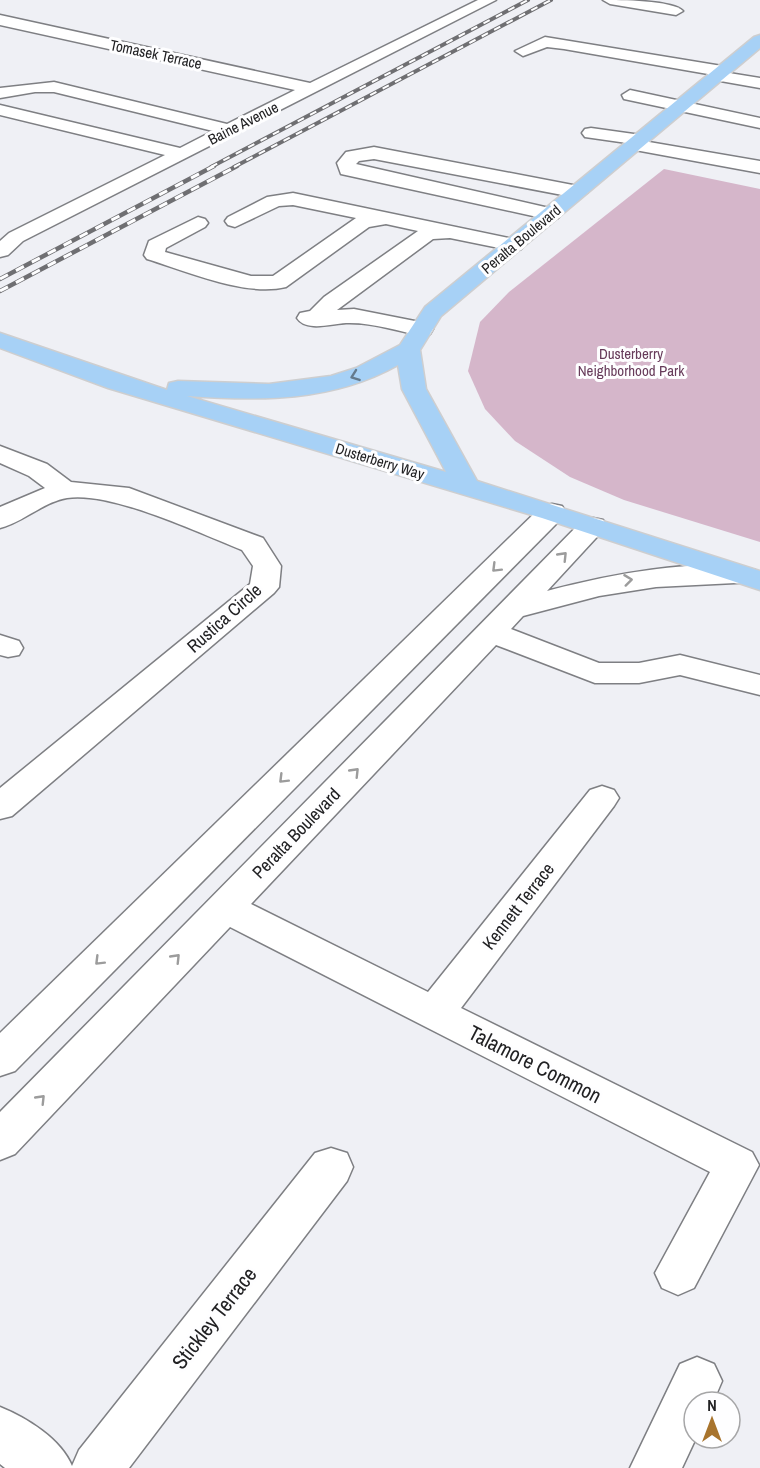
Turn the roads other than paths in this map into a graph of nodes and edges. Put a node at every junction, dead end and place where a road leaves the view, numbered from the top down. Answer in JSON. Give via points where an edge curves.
{"nodes":[{"id":1,"x":610,"y":0,"type":"edge"},
{"id":2,"x":455,"y":2,"type":"dead end"},
{"id":3,"x":483,"y":3,"type":"edge"},
{"id":4,"x":0,"y":20,"type":"edge"},
{"id":5,"x":658,"y":21,"type":"dead end"},
{"id":6,"x":757,"y":45,"type":"edge"},
{"id":7,"x":523,"y":51,"type":"dead end"},
{"id":8,"x":719,"y":74,"type":"junction"},
{"id":9,"x":760,"y":83,"type":"edge"},
{"id":10,"x":312,"y":89,"type":"junction"},
{"id":11,"x":0,"y":93,"type":"edge"},
{"id":12,"x":630,"y":95,"type":"dead end"},
{"id":13,"x":682,"y":105,"type":"junction"},
{"id":14,"x":0,"y":110,"type":"edge"},
{"id":15,"x":760,"y":123,"type":"edge"},
{"id":16,"x":229,"y":130,"type":"junction"},
{"id":17,"x":591,"y":133,"type":"dead end"},
{"id":18,"x":638,"y":142,"type":"junction"},
{"id":19,"x":182,"y":154,"type":"junction"},
{"id":20,"x":760,"y":167,"type":"edge"},
{"id":21,"x":578,"y":192,"type":"junction"},
{"id":22,"x":551,"y":214,"type":"junction"},
{"id":23,"x":388,"y":219,"type":"junction"},
{"id":24,"x":235,"y":221,"type":"dead end"},
{"id":25,"x":198,"y":223,"type":"dead end"},
{"id":26,"x":450,"y":232,"type":"junction"},
{"id":27,"x":514,"y":245,"type":"junction"},
{"id":28,"x":1,"y":251,"type":"edge"},
{"id":29,"x":278,"y":282,"type":"junction"},
{"id":30,"x":312,"y":305,"type":"junction"},
{"id":31,"x":422,"y":329,"type":"junction"},
{"id":32,"x":0,"y":340,"type":"edge"},
{"id":33,"x":408,"y":350,"type":"junction"},
{"id":34,"x":117,"y":383,"type":"junction"},
{"id":35,"x":0,"y":454,"type":"edge"},
{"id":36,"x":467,"y":487,"type":"junction"},
{"id":37,"x":64,"y":490,"type":"junction"},
{"id":38,"x":552,"y":512,"type":"junction"},
{"id":39,"x":0,"y":520,"type":"edge"},
{"id":40,"x":593,"y":526,"type":"junction"},
{"id":41,"x":753,"y":578,"type":"edge"},
{"id":42,"x":501,"y":621,"type":"junction"},
{"id":43,"x":760,"y":685,"type":"edge"},
{"id":44,"x":602,"y":798,"type":"dead end"},
{"id":45,"x":0,"y":807,"type":"edge"},
{"id":46,"x":225,"y":908,"type":"junction"},
{"id":47,"x":434,"y":1013,"type":"junction"},
{"id":48,"x":0,"y":1059,"type":"edge"},
{"id":49,"x":0,"y":1141,"type":"edge"},
{"id":50,"x":331,"y":1167,"type":"dead end"},
{"id":51,"x":678,"y":1273,"type":"dead end"},
{"id":52,"x":698,"y":1381,"type":"dead end"},
{"id":53,"x":0,"y":1432,"type":"edge"},
{"id":54,"x":47,"y":1468,"type":"edge"},
{"id":55,"x":97,"y":1468,"type":"edge"},
{"id":56,"x":656,"y":1468,"type":"edge"}],
"edges":[{"from":1,"to":5,"type":"street","via":[[680,8]]},
{"from":2,"to":3,"type":"street"},
{"from":3,"to":10,"type":"street","name":"Baine Avenue"},
{"from":4,"to":10,"type":"street","name":"Tomasek Terrace"},
{"from":6,"to":8,"type":"main road","name":"Peralta Boulevard"},
{"from":7,"to":8,"type":"street","via":[[545,42],[665,61]]},
{"from":8,"to":9,"type":"street"},
{"from":8,"to":13,"type":"main road","name":"Peralta Boulevard"},
{"from":10,"to":16,"type":"street","name":"Baine Avenue"},
{"from":11,"to":16,"type":"street","via":[[54,87]]},
{"from":12,"to":13,"type":"street"},
{"from":13,"to":15,"type":"street"},
{"from":13,"to":18,"type":"main road","name":"Peralta Boulevard"},
{"from":14,"to":19,"type":"street"},
{"from":16,"to":19,"type":"street","name":"Baine Avenue"},
{"from":17,"to":18,"type":"street"},
{"from":18,"to":20,"type":"street"},
{"from":18,"to":21,"type":"main road","name":"Peralta Boulevard"},
{"from":19,"to":28,"type":"street","name":"Baine Avenue","via":[[16,237]]},
{"from":21,"to":22,"type":"main road","name":"Peralta Boulevard"},
{"from":21,"to":22,"type":"street","via":[[374,153],[353,156],[346,163],[348,170]]},
{"from":22,"to":27,"type":"main road","name":"Peralta Boulevard"},
{"from":23,"to":24,"type":"street","via":[[293,199],[274,201]]},
{"from":23,"to":26,"type":"street"},
{"from":23,"to":29,"type":"street","via":[[363,222]]},
{"from":25,"to":29,"type":"street","via":[[156,245],[154,255],[250,282]]},
{"from":26,"to":27,"type":"street"},
{"from":26,"to":30,"type":"street","via":[[428,233]]},
{"from":27,"to":31,"type":"main road","name":"Peralta Boulevard","via":[[433,312]]},
{"from":29,"to":30,"type":"street","via":[[281,288]]},
{"from":30,"to":31,"type":"street"},
{"from":31,"to":33,"type":"main road","name":"Peralta Boulevard"},
{"from":32,"to":34,"type":"main road","name":"Dusterberry Way"},
{"from":33,"to":34,"type":"main road","one_way":true,"via":[[358,376],[304,390],[230,391]]},
{"from":33,"to":36,"type":"main road","via":[[414,389]]},
{"from":34,"to":36,"type":"main road","name":"Dusterberry Way"},
{"from":35,"to":37,"type":"street","via":[[38,470]]},
{"from":36,"to":38,"type":"main road","name":"Dusterberry Way"},
{"from":37,"to":39,"type":"street","name":"Rustica Circle","via":[[15,509]]},
{"from":37,"to":45,"type":"street","name":"Rustica Circle","via":[[119,494],[253,544],[267,566],[264,587]]},
{"from":38,"to":40,"type":"main road","name":"Dusterberry Way"},
{"from":38,"to":48,"type":"street","one_way":true},
{"from":40,"to":41,"type":"main road","name":"Dusterberry Way"},
{"from":42,"to":40,"type":"street","name":"Peralta Boulevard","one_way":true},
{"from":42,"to":41,"type":"street","one_way":true,"via":[[570,592],[618,581],[685,575]]},
{"from":42,"to":43,"type":"street","via":[[595,672],[639,672],[680,665]]},
{"from":46,"to":42,"type":"street","name":"Peralta Boulevard","one_way":true},
{"from":44,"to":47,"type":"street","name":"Kennett Terrace"},
{"from":46,"to":47,"type":"street","name":"Talamore Common"},
{"from":49,"to":46,"type":"street","name":"Peralta Boulevard","one_way":true},
{"from":47,"to":51,"type":"street","name":"Talamore Common","via":[[737,1165]]},
{"from":50,"to":55,"type":"street","name":"Stickley Terrace"},
{"from":52,"to":56,"type":"street"},
{"from":53,"to":54,"type":"street"}]}
